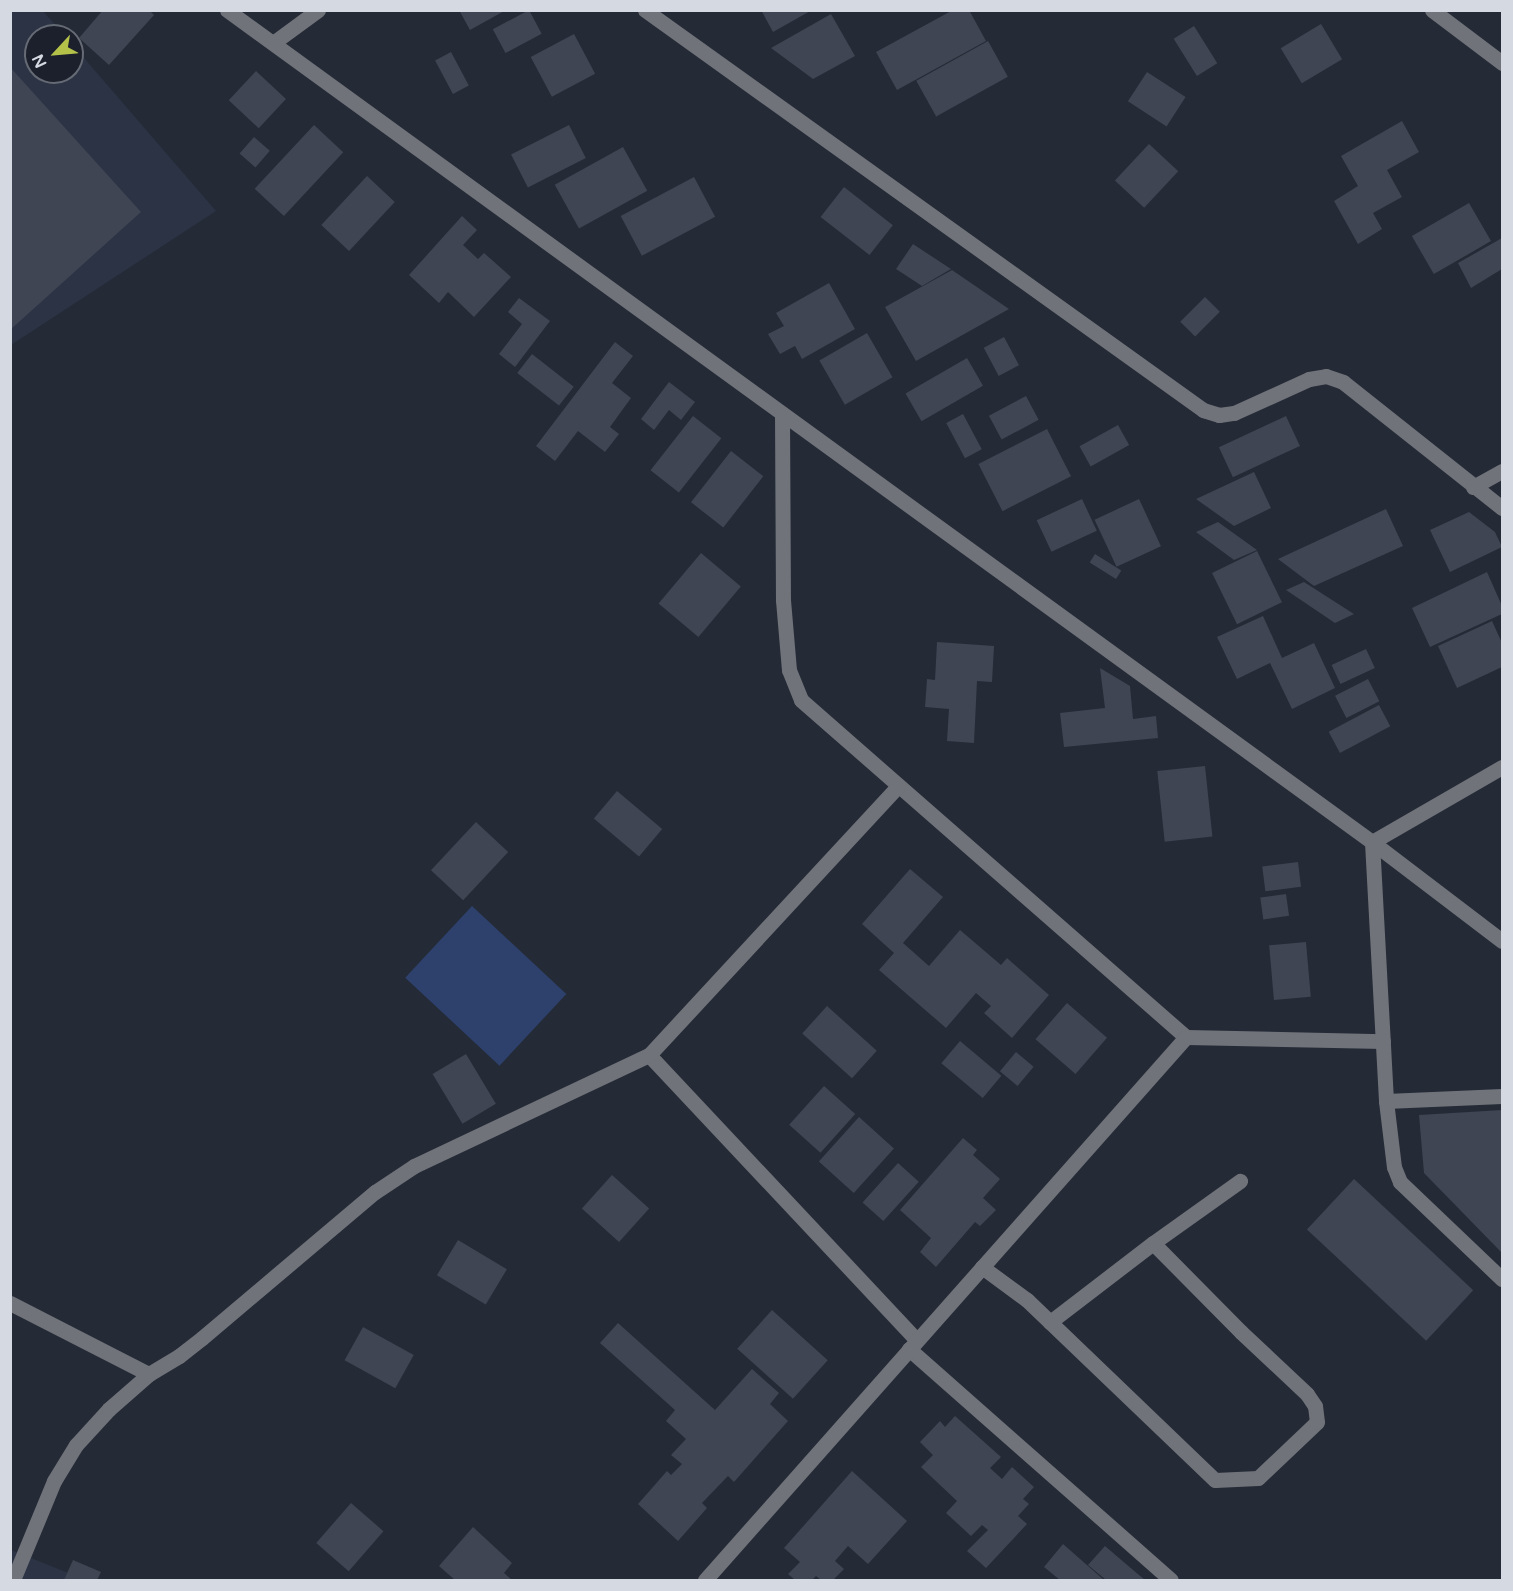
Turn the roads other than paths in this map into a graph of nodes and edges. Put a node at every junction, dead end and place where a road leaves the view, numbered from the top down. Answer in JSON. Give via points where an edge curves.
{"nodes":[{"id":1,"x":227,"y":10,"type":"edge"},
{"id":2,"x":318,"y":10,"type":"edge"},
{"id":3,"x":645,"y":10,"type":"edge"},
{"id":4,"x":1432,"y":10,"type":"edge"},
{"id":5,"x":273,"y":43,"type":"junction"},
{"id":6,"x":1503,"y":63,"type":"edge"},
{"id":7,"x":782,"y":414,"type":"junction"},
{"id":8,"x":1503,"y":471,"type":"edge"},
{"id":9,"x":1473,"y":487,"type":"junction"},
{"id":10,"x":1503,"y":508,"type":"edge"},
{"id":11,"x":1503,"y":767,"type":"edge"},
{"id":12,"x":898,"y":786,"type":"junction"},
{"id":13,"x":1372,"y":842,"type":"junction"},
{"id":14,"x":1503,"y":940,"type":"edge"},
{"id":15,"x":1186,"y":1036,"type":"junction"},
{"id":16,"x":1383,"y":1041,"type":"junction"},
{"id":17,"x":649,"y":1055,"type":"junction"},
{"id":18,"x":1503,"y":1096,"type":"edge"},
{"id":19,"x":1386,"y":1101,"type":"junction"},
{"id":20,"x":1240,"y":1181,"type":"dead end"},
{"id":21,"x":1153,"y":1243,"type":"junction"},
{"id":22,"x":982,"y":1268,"type":"junction"},
{"id":23,"x":1503,"y":1279,"type":"edge"},
{"id":24,"x":10,"y":1303,"type":"edge"},
{"id":25,"x":1050,"y":1322,"type":"junction"},
{"id":26,"x":913,"y":1345,"type":"junction"},
{"id":27,"x":149,"y":1374,"type":"junction"},
{"id":28,"x":13,"y":1581,"type":"edge"},
{"id":29,"x":705,"y":1581,"type":"edge"},
{"id":30,"x":1171,"y":1581,"type":"edge"}],
"edges":[{"from":1,"to":5,"type":"street"},
{"from":2,"to":5,"type":"street"},
{"from":3,"to":9,"type":"street","via":[[1203,410],[1219,415],[1234,413],[1310,379],[1326,376],[1343,382]]},
{"from":4,"to":6,"type":"street"},
{"from":5,"to":7,"type":"street"},
{"from":7,"to":12,"type":"street","via":[[783,600],[789,670],[801,700]]},
{"from":7,"to":13,"type":"street"},
{"from":8,"to":9,"type":"street"},
{"from":9,"to":10,"type":"street"},
{"from":11,"to":13,"type":"street"},
{"from":12,"to":15,"type":"street"},
{"from":12,"to":17,"type":"street"},
{"from":13,"to":14,"type":"street"},
{"from":13,"to":16,"type":"street"},
{"from":15,"to":16,"type":"street"},
{"from":15,"to":22,"type":"street"},
{"from":16,"to":19,"type":"street"},
{"from":17,"to":26,"type":"street"},
{"from":17,"to":27,"type":"street","via":[[414,1166],[375,1192],[179,1356]]},
{"from":18,"to":19,"type":"street"},
{"from":19,"to":23,"type":"street","via":[[1394,1167],[1400,1182]]},
{"from":20,"to":21,"type":"street"},
{"from":21,"to":25,"type":"street"},
{"from":21,"to":25,"type":"street","via":[[1316,1406],[1317,1422],[1258,1478],[1215,1480]]},
{"from":22,"to":25,"type":"street"},
{"from":22,"to":26,"type":"street"},
{"from":24,"to":27,"type":"street"},
{"from":26,"to":29,"type":"street"},
{"from":26,"to":30,"type":"street"},
{"from":27,"to":28,"type":"street","via":[[76,1445],[54,1481]]}]}
